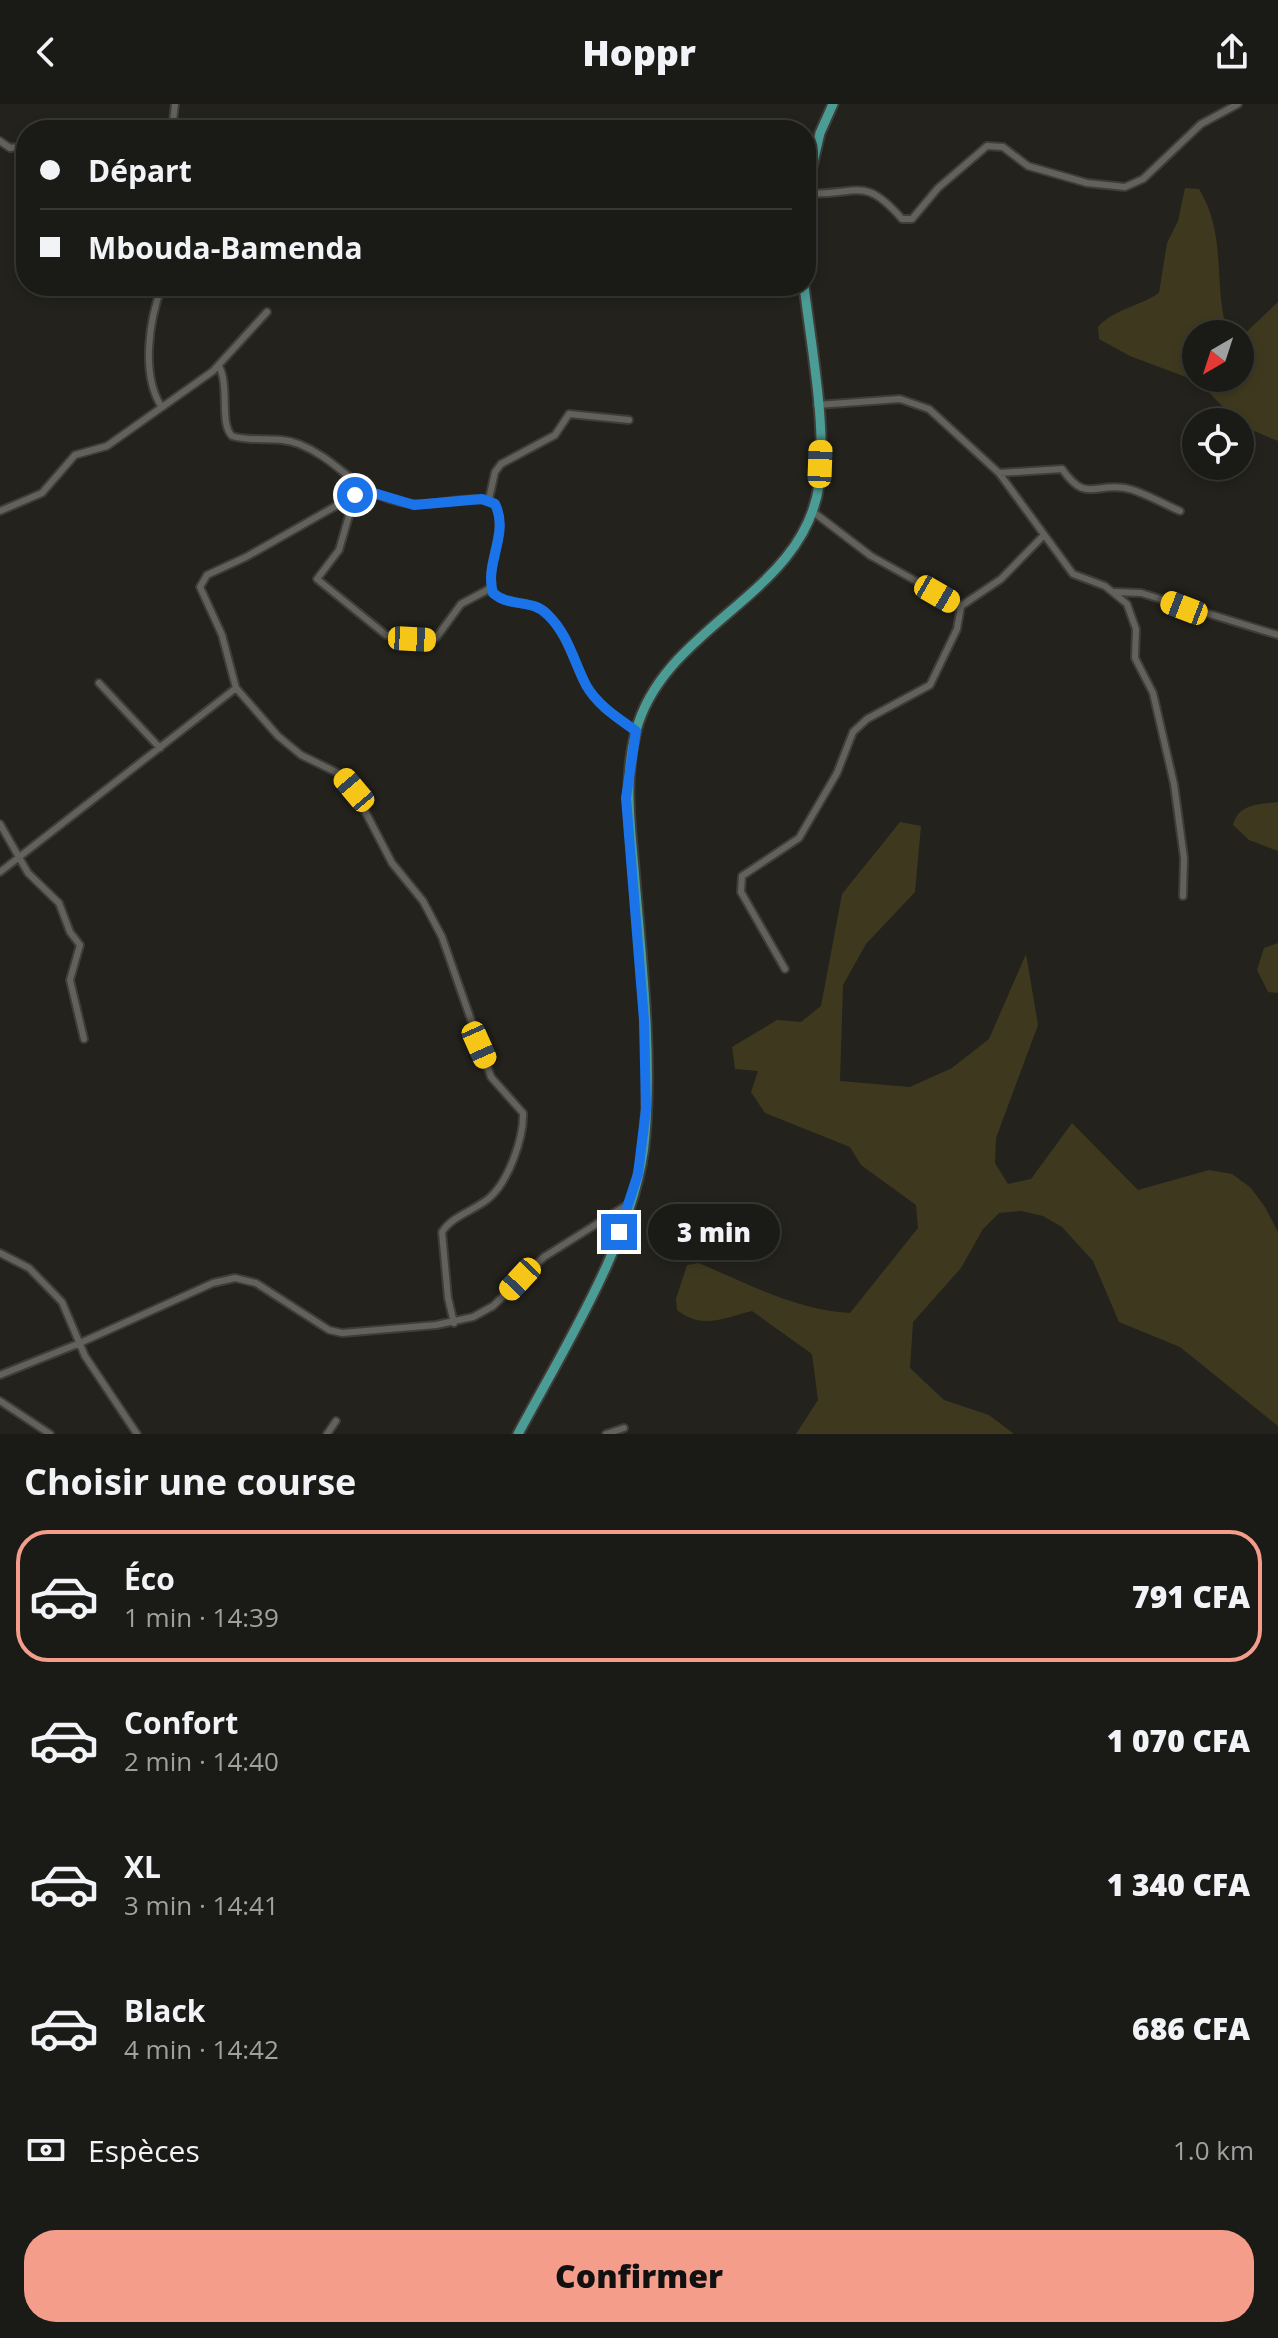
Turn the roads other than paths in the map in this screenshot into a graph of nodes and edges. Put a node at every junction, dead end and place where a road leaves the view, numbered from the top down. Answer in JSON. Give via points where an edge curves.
{"nodes":[{"id":1,"x":833,"y":104,"type":"edge"},
{"id":2,"x":1238,"y":104,"type":"edge"},
{"id":3,"x":816,"y":150,"type":"edge"},
{"id":4,"x":816,"y":193,"type":"edge"},
{"id":5,"x":158,"y":296,"type":"edge"},
{"id":6,"x":805,"y":296,"type":"edge"},
{"id":7,"x":267,"y":312,"type":"dead end"},
{"id":8,"x":219,"y":366,"type":"junction"},
{"id":9,"x":817,"y":405,"type":"junction"},
{"id":10,"x":161,"y":406,"type":"junction"},
{"id":11,"x":629,"y":420,"type":"dead end"},
{"id":12,"x":999,"y":473,"type":"junction"},
{"id":13,"x":364,"y":490,"type":"junction"},
{"id":14,"x":355,"y":495,"type":"junction"},
{"id":15,"x":489,"y":499,"type":"junction"},
{"id":16,"x":0,"y":511,"type":"edge"},
{"id":17,"x":812,"y":511,"type":"junction"},
{"id":18,"x":1180,"y":511,"type":"dead end"},
{"id":19,"x":1044,"y":535,"type":"junction"},
{"id":20,"x":491,"y":588,"type":"junction"},
{"id":21,"x":1115,"y":592,"type":"junction"},
{"id":22,"x":961,"y":606,"type":"junction"},
{"id":23,"x":1278,"y":635,"type":"edge"},
{"id":24,"x":99,"y":683,"type":"dead end"},
{"id":25,"x":236,"y":688,"type":"junction"},
{"id":26,"x":636,"y":731,"type":"junction"},
{"id":27,"x":160,"y":748,"type":"junction"},
{"id":28,"x":0,"y":824,"type":"edge"},
{"id":29,"x":19,"y":857,"type":"junction"},
{"id":30,"x":0,"y":872,"type":"edge"},
{"id":31,"x":1183,"y":896,"type":"dead end"},
{"id":32,"x":785,"y":969,"type":"dead end"},
{"id":33,"x":84,"y":1039,"type":"dead end"},
{"id":34,"x":630,"y":1203,"type":"junction"},
{"id":35,"x":0,"y":1253,"type":"edge"},
{"id":36,"x":454,"y":1323,"type":"junction"},
{"id":37,"x":80,"y":1343,"type":"junction"},
{"id":38,"x":0,"y":1375,"type":"edge"},
{"id":39,"x":0,"y":1401,"type":"edge"},
{"id":40,"x":336,"y":1421,"type":"dead end"},
{"id":41,"x":624,"y":1428,"type":"dead end"},
{"id":42,"x":50,"y":1434,"type":"edge"},
{"id":43,"x":137,"y":1434,"type":"edge"},
{"id":44,"x":327,"y":1434,"type":"edge"},
{"id":45,"x":518,"y":1434,"type":"edge"},
{"id":46,"x":606,"y":1434,"type":"edge"}],
"edges":[{"from":1,"to":3,"type":"highway"},
{"from":2,"to":4,"type":"street","via":[[1201,124],[1143,179],[1125,187],[1087,183],[1028,166],[1003,147],[987,146],[938,188],[912,219],[902,219],[884,198],[855,187],[832,195]]},
{"from":5,"to":10,"type":"street","via":[[152,314],[151,372]]},
{"from":6,"to":9,"type":"highway"},
{"from":7,"to":8,"type":"street"},
{"from":8,"to":10,"type":"street"},
{"from":8,"to":13,"type":"street","via":[[226,382],[226,427],[232,436],[273,437],[312,449]]},
{"from":9,"to":12,"type":"street","via":[[918,402]]},
{"from":9,"to":17,"type":"highway","via":[[819,485]]},
{"from":10,"to":16,"type":"street","via":[[107,446],[75,455],[42,493]]},
{"from":11,"to":15,"type":"street","via":[[569,414],[555,435],[501,464]]},
{"from":12,"to":18,"type":"street","via":[[1062,469],[1073,486],[1088,491],[1124,488]]},
{"from":12,"to":19,"type":"street"},
{"from":13,"to":14,"type":"street"},
{"from":13,"to":15,"type":"street","via":[[414,505]]},
{"from":14,"to":20,"type":"street","via":[[342,544],[317,579],[386,635],[436,638],[461,604]]},
{"from":14,"to":25,"type":"street","via":[[201,582]]},
{"from":15,"to":20,"type":"street","via":[[501,528]]},
{"from":17,"to":22,"type":"street","via":[[871,556]]},
{"from":17,"to":26,"type":"highway","via":[[774,572],[673,662],[644,707]]},
{"from":19,"to":21,"type":"street","via":[[1073,574]]},
{"from":19,"to":22,"type":"street","via":[[1001,579]]},
{"from":20,"to":26,"type":"street","via":[[507,602],[531,603],[545,611],[573,652],[591,693]]},
{"from":21,"to":23,"type":"street","via":[[1141,593]]},
{"from":21,"to":31,"type":"street","via":[[1127,604],[1136,629],[1135,658],[1153,693],[1174,784],[1184,858]]},
{"from":22,"to":32,"type":"street","via":[[957,629],[930,685],[853,732],[837,773],[799,838],[742,876],[741,892]]},
{"from":24,"to":27,"type":"street"},
{"from":25,"to":27,"type":"street"},
{"from":25,"to":36,"type":"street","via":[[278,736],[301,755],[340,774],[354,790],[392,863],[438,928],[491,1077],[523,1113],[516,1149],[497,1188],[442,1232]]},
{"from":26,"to":34,"type":"highway","via":[[626,798],[647,1079],[645,1139]]},
{"from":27,"to":29,"type":"street"},
{"from":28,"to":29,"type":"street"},
{"from":29,"to":30,"type":"street"},
{"from":29,"to":33,"type":"street","via":[[34,881],[59,903],[80,945],[70,980]]},
{"from":34,"to":36,"type":"street","via":[[544,1257],[493,1306]]},
{"from":34,"to":45,"type":"highway","via":[[608,1261]]},
{"from":35,"to":37,"type":"street","via":[[29,1268],[51,1288]]},
{"from":36,"to":37,"type":"street","via":[[342,1333],[256,1283],[235,1278]]},
{"from":37,"to":38,"type":"street"},
{"from":37,"to":43,"type":"street"},
{"from":39,"to":42,"type":"street"},
{"from":40,"to":44,"type":"street"},
{"from":41,"to":46,"type":"street"}]}
